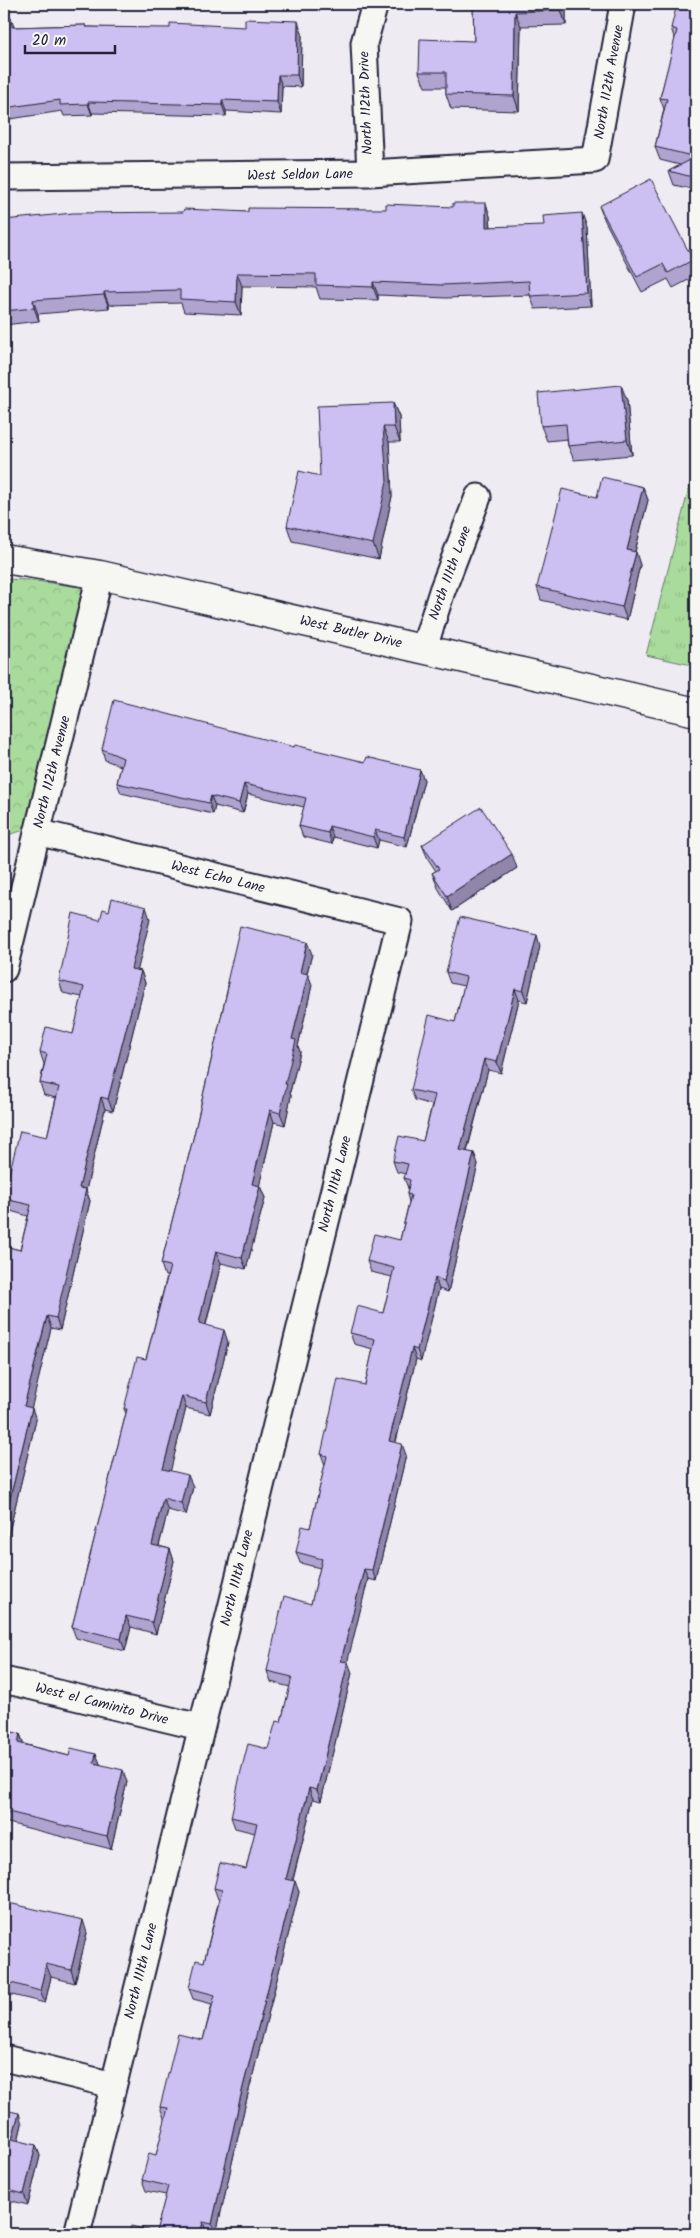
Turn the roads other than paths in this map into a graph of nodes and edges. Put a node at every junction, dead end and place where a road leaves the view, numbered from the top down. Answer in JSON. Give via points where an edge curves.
{"nodes":[{"id":1,"x":375,"y":4,"type":"edge"},
{"id":2,"x":623,"y":4,"type":"edge"},
{"id":3,"x":595,"y":160,"type":"joint"},
{"id":4,"x":370,"y":174,"type":"junction"},
{"id":5,"x":4,"y":177,"type":"edge"},
{"id":6,"x":478,"y":498,"type":"dead end"},
{"id":7,"x":4,"y":559,"type":"edge"},
{"id":8,"x":100,"y":575,"type":"junction"},
{"id":9,"x":424,"y":648,"type":"junction"},
{"id":10,"x":696,"y":712,"type":"edge"},
{"id":11,"x":37,"y":832,"type":"junction"},
{"id":12,"x":400,"y":921,"type":"joint"},
{"id":13,"x":4,"y":970,"type":"edge"},
{"id":14,"x":4,"y":1680,"type":"edge"},
{"id":15,"x":200,"y":1728,"type":"junction"},
{"id":16,"x":4,"y":2058,"type":"edge"},
{"id":17,"x":113,"y":2085,"type":"junction"},
{"id":18,"x":77,"y":2234,"type":"edge"}],
"edges":[{"from":1,"to":4,"type":"street","name":"North 112th Drive","via":[[364,43]]},
{"from":2,"to":3,"type":"street","name":"North 112th Avenue"},
{"from":3,"to":4,"type":"street","name":"West Seldon Lane"},
{"from":4,"to":5,"type":"street","name":"West Seldon Lane"},
{"from":6,"to":9,"type":"street","name":"North 111th Lane"},
{"from":7,"to":8,"type":"street","name":"West Butler Drive"},
{"from":8,"to":9,"type":"street","name":"West Butler Drive"},
{"from":8,"to":11,"type":"street","name":"North 112th Avenue"},
{"from":9,"to":10,"type":"street","name":"West Butler Drive"},
{"from":11,"to":12,"type":"street","name":"West Echo Lane"},
{"from":11,"to":13,"type":"street","name":"North 112th Avenue"},
{"from":12,"to":15,"type":"street","name":"North 111th Lane"},
{"from":14,"to":15,"type":"street","name":"West el Caminito Drive"},
{"from":15,"to":17,"type":"street","name":"North 111th Lane"},
{"from":16,"to":17,"type":"street"},
{"from":17,"to":18,"type":"street","name":"North 111th Lane"}]}
